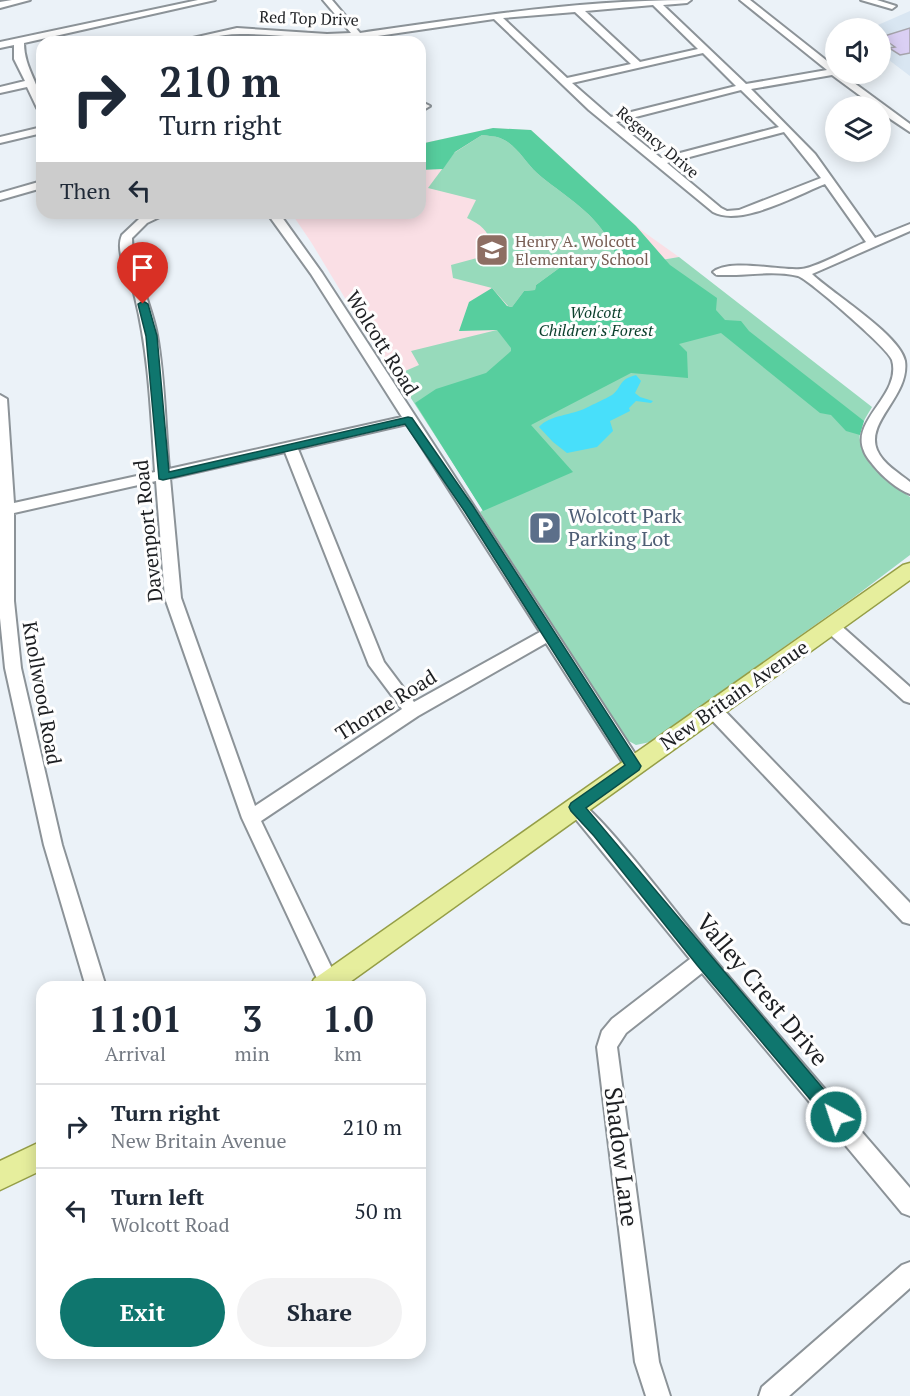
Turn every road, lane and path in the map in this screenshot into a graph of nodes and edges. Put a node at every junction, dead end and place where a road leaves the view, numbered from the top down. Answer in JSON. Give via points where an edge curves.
{"nodes":[{"id":1,"x":26,"y":0,"type":"edge"},
{"id":2,"x":211,"y":0,"type":"edge"},
{"id":3,"x":327,"y":0,"type":"edge"},
{"id":4,"x":687,"y":0,"type":"edge"},
{"id":5,"x":744,"y":0,"type":"edge"},
{"id":6,"x":865,"y":0,"type":"edge"},
{"id":7,"x":656,"y":3,"type":"junction"},
{"id":8,"x":0,"y":5,"type":"edge"},
{"id":9,"x":892,"y":6,"type":"dead end"},
{"id":10,"x":577,"y":9,"type":"junction"},
{"id":11,"x":496,"y":16,"type":"junction"},
{"id":12,"x":42,"y":36,"type":"edge"},
{"id":13,"x":211,"y":36,"type":"edge"},
{"id":14,"x":312,"y":36,"type":"edge"},
{"id":15,"x":358,"y":36,"type":"edge"},
{"id":16,"x":379,"y":36,"type":"edge"},
{"id":17,"x":36,"y":37,"type":"edge"},
{"id":18,"x":19,"y":41,"type":"junction"},
{"id":19,"x":0,"y":45,"type":"edge"},
{"id":20,"x":705,"y":50,"type":"junction"},
{"id":21,"x":638,"y":65,"type":"junction"},
{"id":22,"x":825,"y":65,"type":"edge"},
{"id":23,"x":825,"y":75,"type":"edge"},
{"id":24,"x":32,"y":77,"type":"junction"},
{"id":25,"x":564,"y":82,"type":"junction"},
{"id":26,"x":850,"y":84,"type":"edge"},
{"id":27,"x":743,"y":87,"type":"junction"},
{"id":28,"x":36,"y":89,"type":"edge"},
{"id":29,"x":0,"y":90,"type":"edge"},
{"id":30,"x":865,"y":96,"type":"edge"},
{"id":31,"x":891,"y":115,"type":"edge"},
{"id":32,"x":609,"y":120,"type":"junction"},
{"id":33,"x":786,"y":128,"type":"junction"},
{"id":34,"x":910,"y":129,"type":"edge"},
{"id":35,"x":36,"y":131,"type":"edge"},
{"id":36,"x":0,"y":140,"type":"edge"},
{"id":37,"x":658,"y":162,"type":"junction"},
{"id":38,"x":828,"y":179,"type":"junction"},
{"id":39,"x":36,"y":186,"type":"edge"},
{"id":40,"x":0,"y":197,"type":"edge"},
{"id":41,"x":148,"y":219,"type":"edge"},
{"id":42,"x":277,"y":219,"type":"edge"},
{"id":43,"x":910,"y":226,"type":"edge"},
{"id":44,"x":873,"y":243,"type":"junction"},
{"id":45,"x":718,"y":272,"type":"dead end"},
{"id":46,"x":804,"y":273,"type":"junction"},
{"id":47,"x":0,"y":399,"type":"edge"},
{"id":48,"x":408,"y":420,"type":"junction"},
{"id":49,"x":290,"y":447,"type":"junction"},
{"id":50,"x":163,"y":477,"type":"junction"},
{"id":51,"x":910,"y":489,"type":"edge"},
{"id":52,"x":4,"y":510,"type":"edge"},
{"id":53,"x":910,"y":570,"type":"edge"},
{"id":54,"x":831,"y":626,"type":"junction"},
{"id":55,"x":548,"y":635,"type":"junction"},
{"id":56,"x":910,"y":697,"type":"edge"},
{"id":57,"x":713,"y":710,"type":"junction"},
{"id":58,"x":412,"y":711,"type":"junction"},
{"id":59,"x":634,"y":766,"type":"junction"},
{"id":60,"x":576,"y":807,"type":"junction"},
{"id":61,"x":251,"y":818,"type":"junction"},
{"id":62,"x":910,"y":916,"type":"edge"},
{"id":63,"x":703,"y":960,"type":"junction"},
{"id":64,"x":94,"y":981,"type":"edge"},
{"id":65,"x":324,"y":981,"type":"edge"},
{"id":66,"x":332,"y":981,"type":"edge"},
{"id":67,"x":36,"y":1158,"type":"edge"},
{"id":68,"x":0,"y":1176,"type":"edge"},
{"id":69,"x":910,"y":1205,"type":"edge"},
{"id":70,"x":910,"y":1273,"type":"edge"},
{"id":71,"x":658,"y":1396,"type":"edge"},
{"id":72,"x":771,"y":1396,"type":"edge"}],
"edges":[{"from":1,"to":8,"type":"street"},
{"from":2,"to":12,"type":"street"},
{"from":3,"to":15,"type":"street"},
{"from":4,"to":7,"type":"street","name":"Red Top Drive"},
{"from":5,"to":22,"type":"street"},
{"from":6,"to":9,"type":"street"},
{"from":7,"to":10,"type":"street","name":"Red Top Drive"},
{"from":7,"to":20,"type":"street"},
{"from":10,"to":11,"type":"street","name":"Red Top Drive"},
{"from":10,"to":21,"type":"street"},
{"from":11,"to":16,"type":"street","name":"Red Top Drive"},
{"from":11,"to":25,"type":"street","name":"Regency Drive"},
{"from":13,"to":14,"type":"street","name":"Red Top Drive","via":[[237,31]]},
{"from":17,"to":18,"type":"street"},
{"from":18,"to":19,"type":"street"},
{"from":18,"to":24,"type":"street","via":[[19,59]]},
{"from":20,"to":21,"type":"street"},
{"from":20,"to":27,"type":"street"},
{"from":21,"to":25,"type":"street"},
{"from":23,"to":27,"type":"street"},
{"from":24,"to":28,"type":"street"},
{"from":24,"to":29,"type":"street"},
{"from":25,"to":32,"type":"street","name":"Regency Drive"},
{"from":26,"to":30,"type":"street"},
{"from":27,"to":32,"type":"street"},
{"from":27,"to":33,"type":"street"},
{"from":31,"to":34,"type":"street"},
{"from":32,"to":37,"type":"street","name":"Regency Drive"},
{"from":33,"to":37,"type":"street"},
{"from":33,"to":38,"type":"street"},
{"from":35,"to":36,"type":"street"},
{"from":37,"to":38,"type":"street","name":"Regency Drive","via":[[726,214],[741,213]]},
{"from":38,"to":44,"type":"street"},
{"from":39,"to":40,"type":"street"},
{"from":41,"to":50,"type":"street","name":"Davenport Road","via":[[126,237],[126,251],[151,336]]},
{"from":42,"to":48,"type":"street","name":"Wolcott Road"},
{"from":43,"to":44,"type":"street"},
{"from":44,"to":46,"type":"street"},
{"from":45,"to":46,"type":"street","via":[[753,269]]},
{"from":46,"to":51,"type":"street","via":[[888,343],[899,358],[903,389],[873,429],[870,442],[881,466]]},
{"from":47,"to":52,"type":"street","name":"Knollwood Road"},
{"from":48,"to":49,"type":"street"},
{"from":48,"to":55,"type":"street","name":"Wolcott Road"},
{"from":49,"to":50,"type":"street"},
{"from":49,"to":58,"type":"street","via":[[377,665]]},
{"from":50,"to":52,"type":"street"},
{"from":50,"to":61,"type":"street","name":"Davenport Road","via":[[172,598]]},
{"from":52,"to":64,"type":"street","name":"Knollwood Road","via":[[6,601],[13,668],[53,845]]},
{"from":53,"to":54,"type":"main road","name":"New Britain Avenue"},
{"from":54,"to":56,"type":"street"},
{"from":54,"to":57,"type":"main road","name":"New Britain Avenue"},
{"from":55,"to":58,"type":"street","name":"Thorne Road"},
{"from":55,"to":59,"type":"street","name":"Wolcott Road"},
{"from":57,"to":59,"type":"main road","name":"New Britain Avenue"},
{"from":57,"to":62,"type":"street"},
{"from":58,"to":61,"type":"street","name":"Thorne Road"},
{"from":59,"to":60,"type":"main road","name":"New Britain Avenue"},
{"from":60,"to":63,"type":"street","name":"Valley Crest Drive"},
{"from":60,"to":66,"type":"main road","name":"New Britain Avenue"},
{"from":61,"to":65,"type":"street","name":"Davenport Road"},
{"from":63,"to":69,"type":"street","name":"Valley Crest Drive"},
{"from":63,"to":71,"type":"street","name":"Shadow Lane","via":[[619,1026],[607,1047],[647,1362]]},
{"from":67,"to":68,"type":"main road"},
{"from":70,"to":72,"type":"street"}]}
